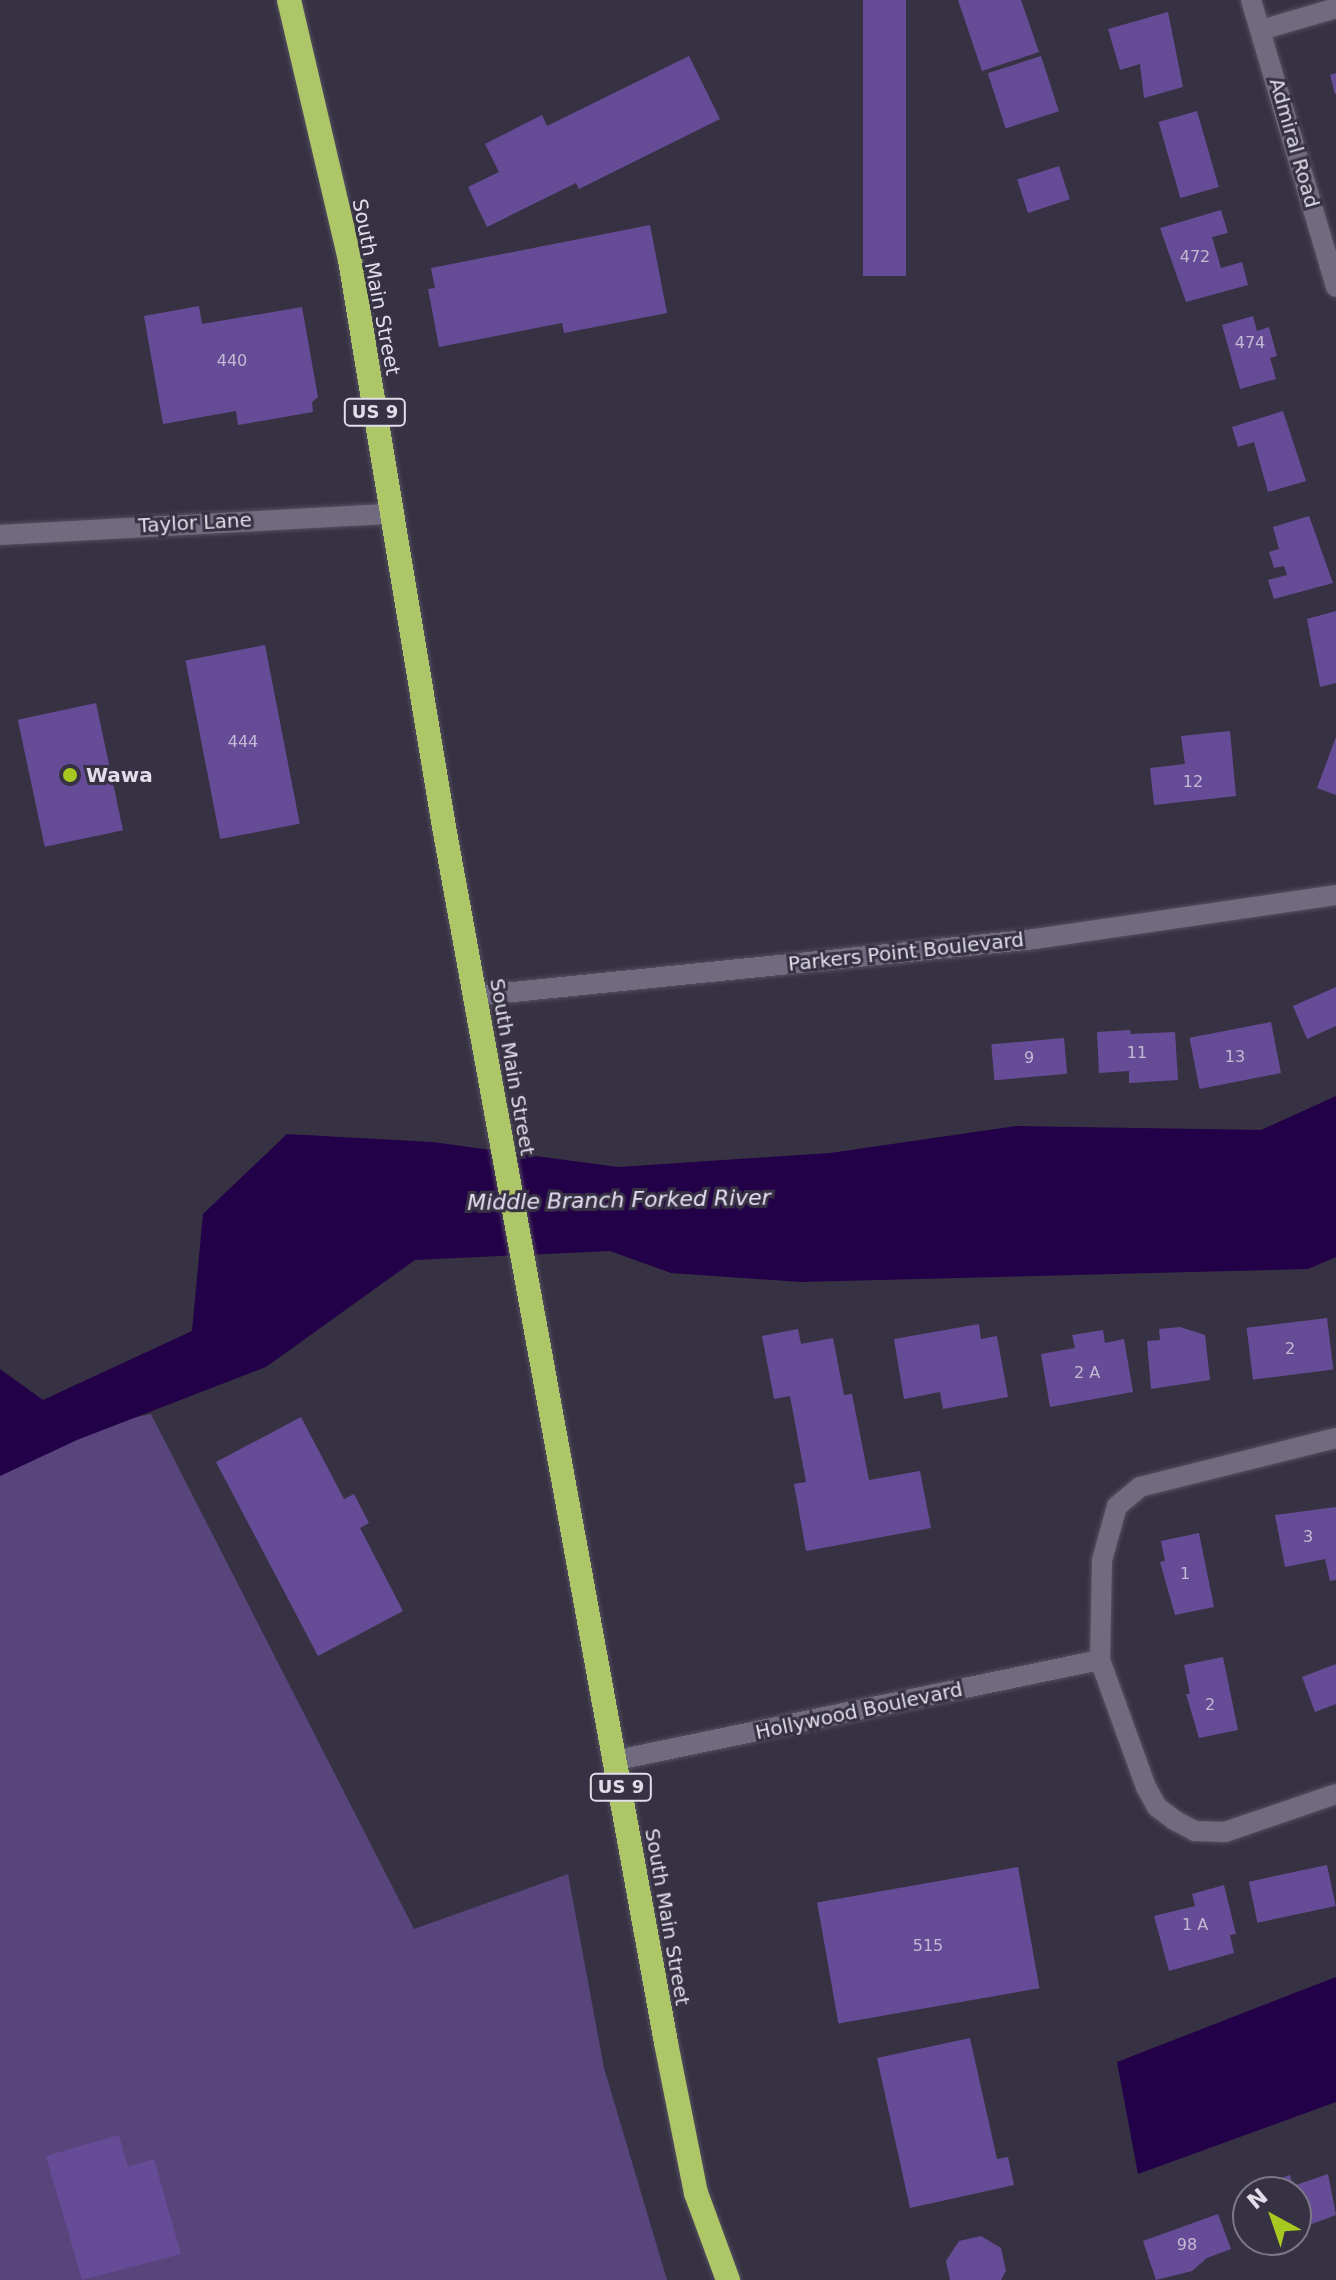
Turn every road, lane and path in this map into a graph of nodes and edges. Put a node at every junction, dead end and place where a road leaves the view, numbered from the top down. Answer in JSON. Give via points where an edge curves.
{"nodes":[{"id":1,"x":289,"y":0,"type":"edge"},
{"id":2,"x":1251,"y":0,"type":"edge"},
{"id":3,"x":1336,"y":8,"type":"edge"},
{"id":4,"x":1261,"y":30,"type":"junction"},
{"id":5,"x":1336,"y":287,"type":"edge"},
{"id":6,"x":390,"y":514,"type":"junction"},
{"id":7,"x":0,"y":535,"type":"edge"},
{"id":8,"x":1336,"y":895,"type":"edge"},
{"id":9,"x":474,"y":996,"type":"junction"},
{"id":10,"x":1336,"y":1438,"type":"edge"},
{"id":11,"x":1100,"y":1660,"type":"junction"},
{"id":12,"x":617,"y":1760,"type":"junction"},
{"id":13,"x":1336,"y":1794,"type":"edge"},
{"id":14,"x":728,"y":2280,"type":"edge"}],
"edges":[{"from":1,"to":6,"type":"highway","name":"South Main Street","number":"US 9","via":[[350,260]]},
{"from":2,"to":4,"type":"street","name":"Admiral Road"},
{"from":3,"to":4,"type":"street"},
{"from":4,"to":5,"type":"street","name":"Admiral Road"},
{"from":6,"to":7,"type":"street","name":"Taylor Lane"},
{"from":6,"to":9,"type":"highway","name":"South Main Street","number":"US 9"},
{"from":8,"to":9,"type":"street","name":"Parkers Point Boulevard","via":[[1035,939]]},
{"from":9,"to":12,"type":"highway","name":"South Main Street","number":"US 9"},
{"from":10,"to":11,"type":"street","via":[[1140,1487],[1117,1506],[1102,1560]]},
{"from":11,"to":12,"type":"street","name":"Hollywood Boulevard"},
{"from":11,"to":13,"type":"street","via":[[1146,1787],[1157,1807],[1174,1820],[1195,1831],[1225,1832]]},
{"from":12,"to":14,"type":"highway","name":"South Main Street","number":"US 9","via":[[696,2193]]}]}
